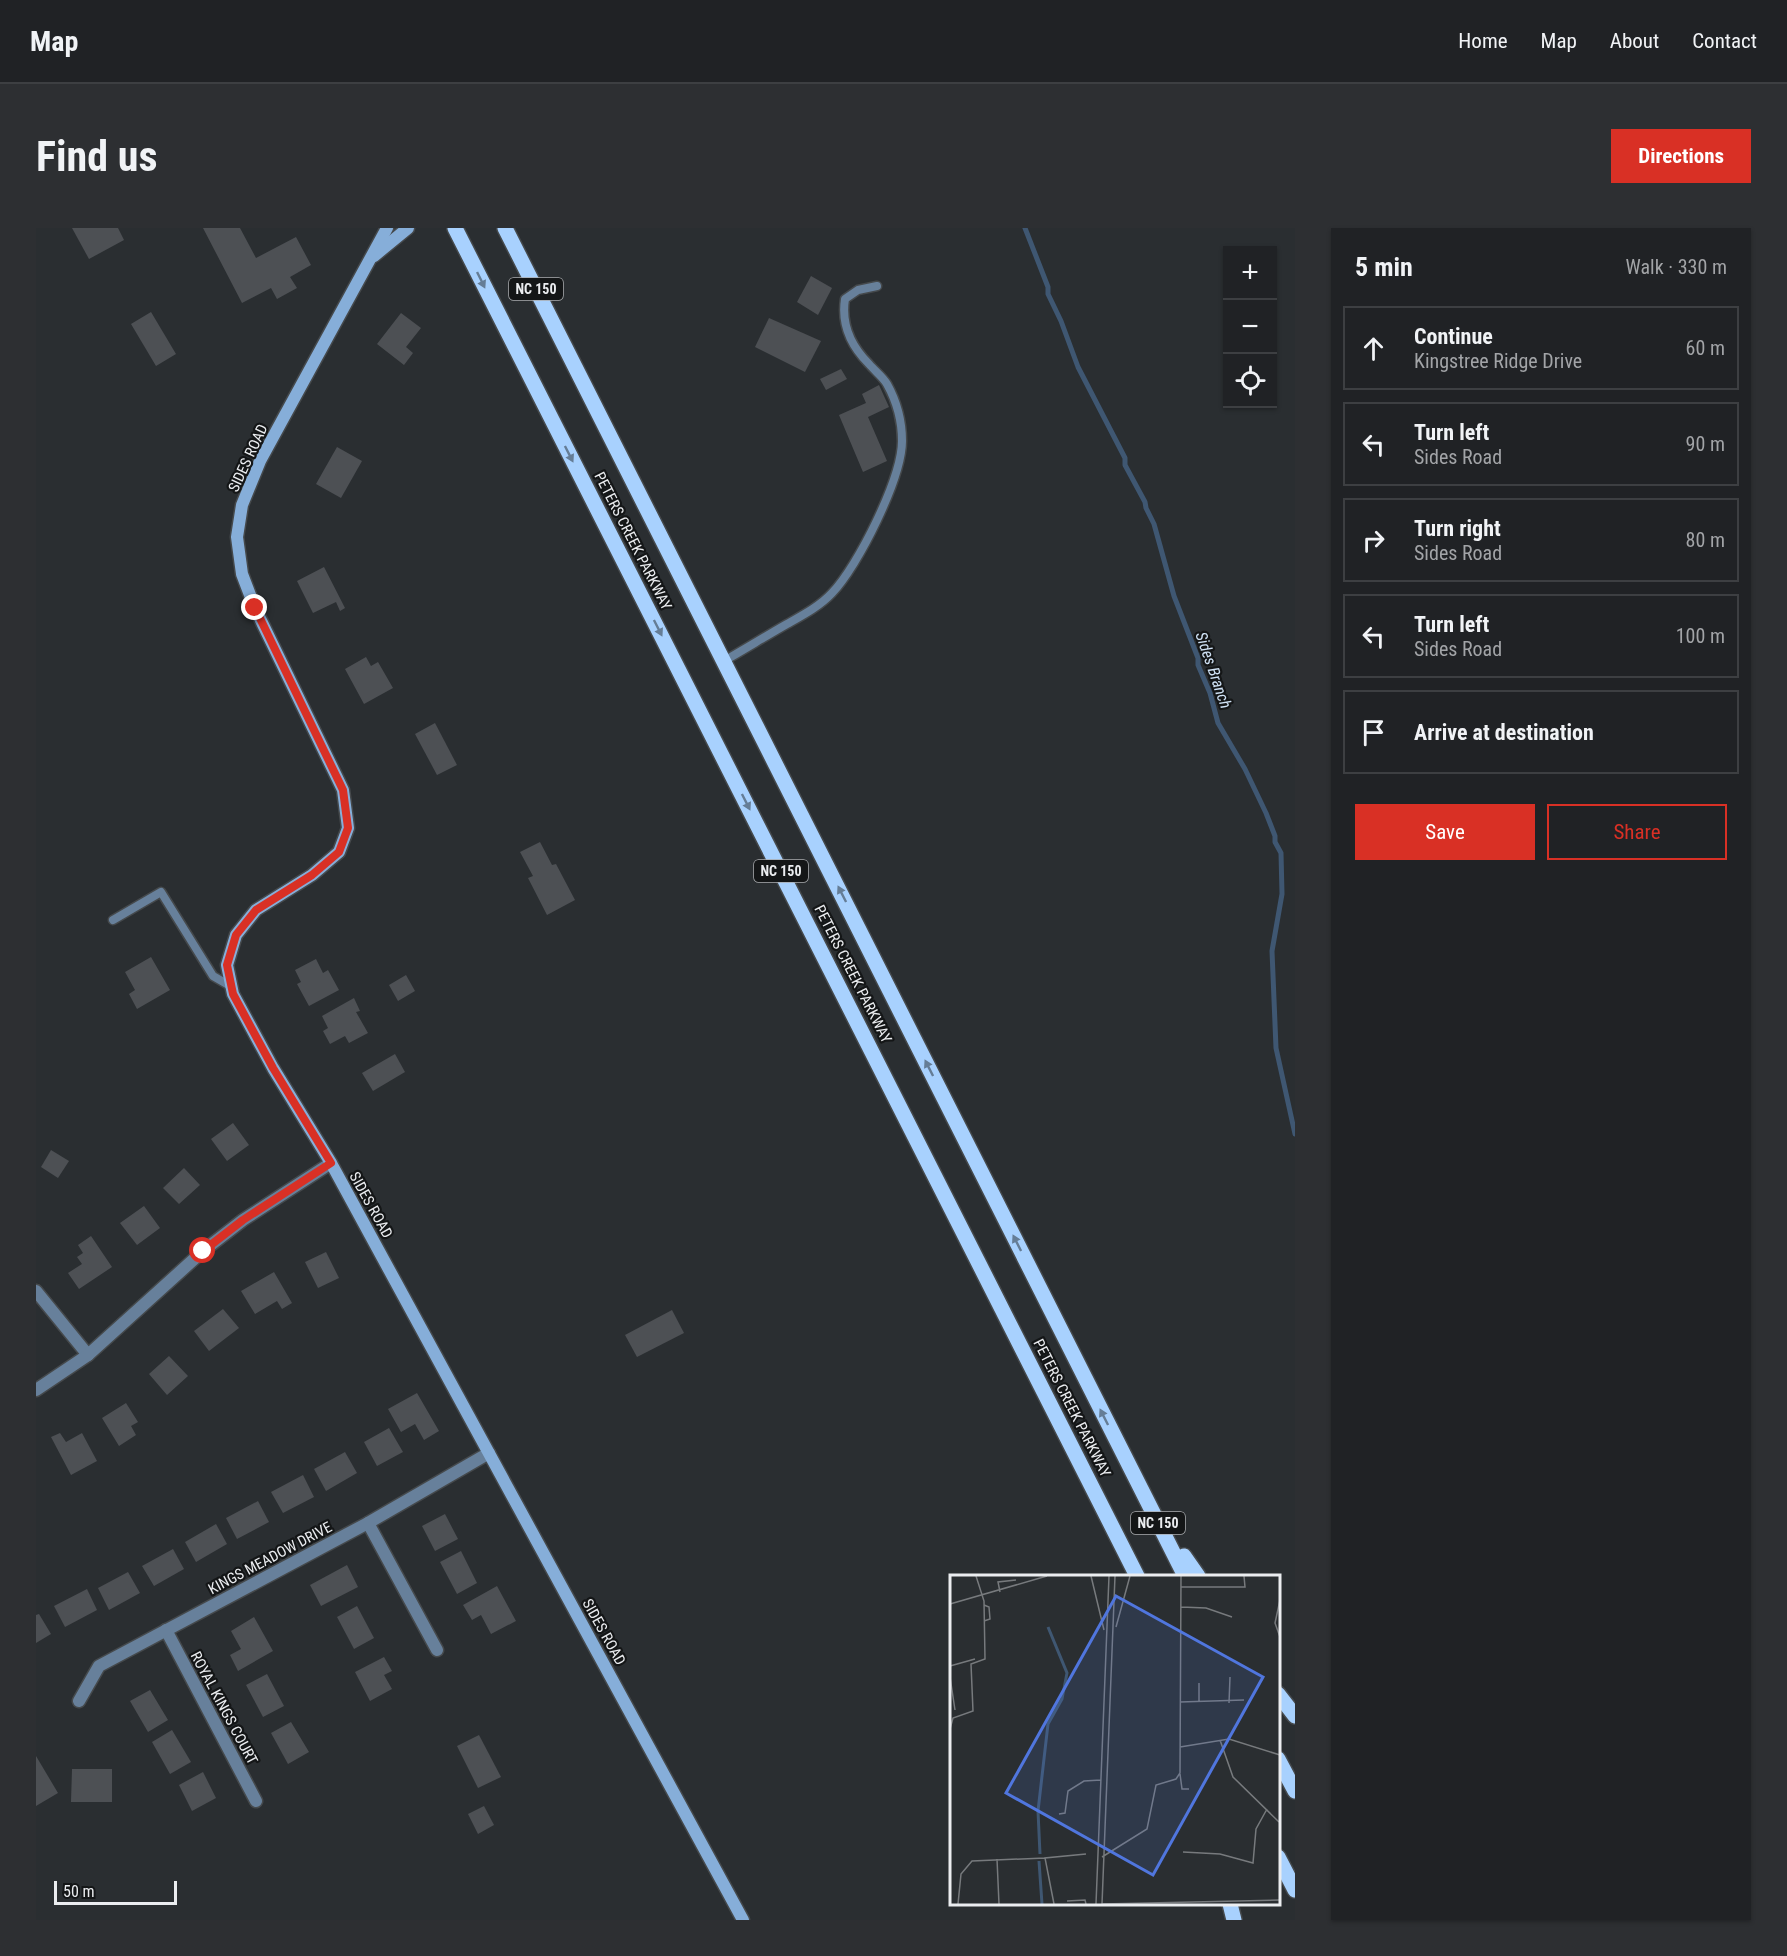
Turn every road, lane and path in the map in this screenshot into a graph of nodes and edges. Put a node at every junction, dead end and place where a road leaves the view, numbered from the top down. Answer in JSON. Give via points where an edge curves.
{"nodes":[{"id":1,"x":387,"y":228,"type":"edge"},
{"id":2,"x":408,"y":228,"type":"edge"},
{"id":3,"x":455,"y":228,"type":"edge"},
{"id":4,"x":504,"y":228,"type":"edge"},
{"id":5,"x":368,"y":261,"type":"junction"},
{"id":6,"x":878,"y":286,"type":"dead end"},
{"id":7,"x":724,"y":661,"type":"junction"},
{"id":8,"x":113,"y":920,"type":"dead end"},
{"id":9,"x":232,"y":987,"type":"junction"},
{"id":10,"x":331,"y":1163,"type":"junction"},
{"id":11,"x":36,"y":1291,"type":"edge"},
{"id":12,"x":88,"y":1354,"type":"junction"},
{"id":13,"x":36,"y":1390,"type":"edge"},
{"id":14,"x":489,"y":1454,"type":"junction"},
{"id":15,"x":1130,"y":1469,"type":"junction"},
{"id":16,"x":1106,"y":1515,"type":"junction"},
{"id":17,"x":368,"y":1523,"type":"junction"},
{"id":18,"x":1127,"y":1575,"type":"edge"},
{"id":19,"x":1136,"y":1575,"type":"edge"},
{"id":20,"x":1184,"y":1575,"type":"edge"},
{"id":21,"x":1196,"y":1575,"type":"edge"},
{"id":22,"x":166,"y":1630,"type":"junction"},
{"id":23,"x":437,"y":1650,"type":"dead end"},
{"id":24,"x":1280,"y":1697,"type":"edge"},
{"id":25,"x":79,"y":1701,"type":"dead end"},
{"id":26,"x":1295,"y":1716,"type":"edge"},
{"id":27,"x":1280,"y":1763,"type":"edge"},
{"id":28,"x":1295,"y":1791,"type":"edge"},
{"id":29,"x":256,"y":1801,"type":"dead end"},
{"id":30,"x":1280,"y":1861,"type":"edge"},
{"id":31,"x":1295,"y":1890,"type":"edge"},
{"id":32,"x":1230,"y":1905,"type":"edge"},
{"id":33,"x":743,"y":1920,"type":"edge"},
{"id":34,"x":1234,"y":1920,"type":"edge"}],
"edges":[{"from":1,"to":5,"type":"street","name":"SIDES ROAD"},
{"from":2,"to":5,"type":"street","name":"SIDES ROAD"},
{"from":3,"to":16,"type":"main road","name":"PETERS CREEK PARKWAY","number":"NC 150","one_way":true},
{"from":4,"to":7,"type":"main road","name":"PETERS CREEK PARKWAY","number":"NC 150"},
{"from":5,"to":9,"type":"street","name":"SIDES ROAD","via":[[260,461],[242,505],[237,537],[248,591],[343,790],[348,828],[339,852],[312,875],[256,910],[236,935],[227,965]]},
{"from":6,"to":7,"type":"lane","via":[[858,290],[845,299],[843,313],[854,347],[886,383],[898,410],[902,442],[897,470],[867,541],[831,594],[810,611]]},
{"from":15,"to":7,"type":"main road","name":"PETERS CREEK PARKWAY","number":"NC 150","one_way":true},
{"from":8,"to":9,"type":"lane","via":[[161,892],[213,976]]},
{"from":9,"to":10,"type":"street","name":"SIDES ROAD","via":[[273,1068]]},
{"from":10,"to":12,"type":"street","via":[[203,1251]]},
{"from":10,"to":14,"type":"street","name":"SIDES ROAD"},
{"from":11,"to":12,"type":"street"},
{"from":12,"to":13,"type":"street"},
{"from":14,"to":17,"type":"street","name":"KINGS MEADOW DRIVE"},
{"from":14,"to":33,"type":"street","name":"SIDES ROAD"},
{"from":15,"to":20,"type":"main road","name":"PETERS CREEK PARKWAY","number":"NC 150"},
{"from":15,"to":21,"type":"main road"},
{"from":16,"to":18,"type":"main road"},
{"from":16,"to":19,"type":"main road","name":"PETERS CREEK PARKWAY","number":"NC 150"},
{"from":17,"to":22,"type":"street","name":"KINGS MEADOW DRIVE"},
{"from":17,"to":23,"type":"street"},
{"from":22,"to":25,"type":"street","name":"KINGS MEADOW DRIVE","via":[[99,1666]]},
{"from":22,"to":29,"type":"street","name":"ROYAL KINGS COURT"},
{"from":24,"to":26,"type":"main road"},
{"from":27,"to":28,"type":"main road"},
{"from":30,"to":31,"type":"main road"},
{"from":32,"to":34,"type":"main road"}]}
